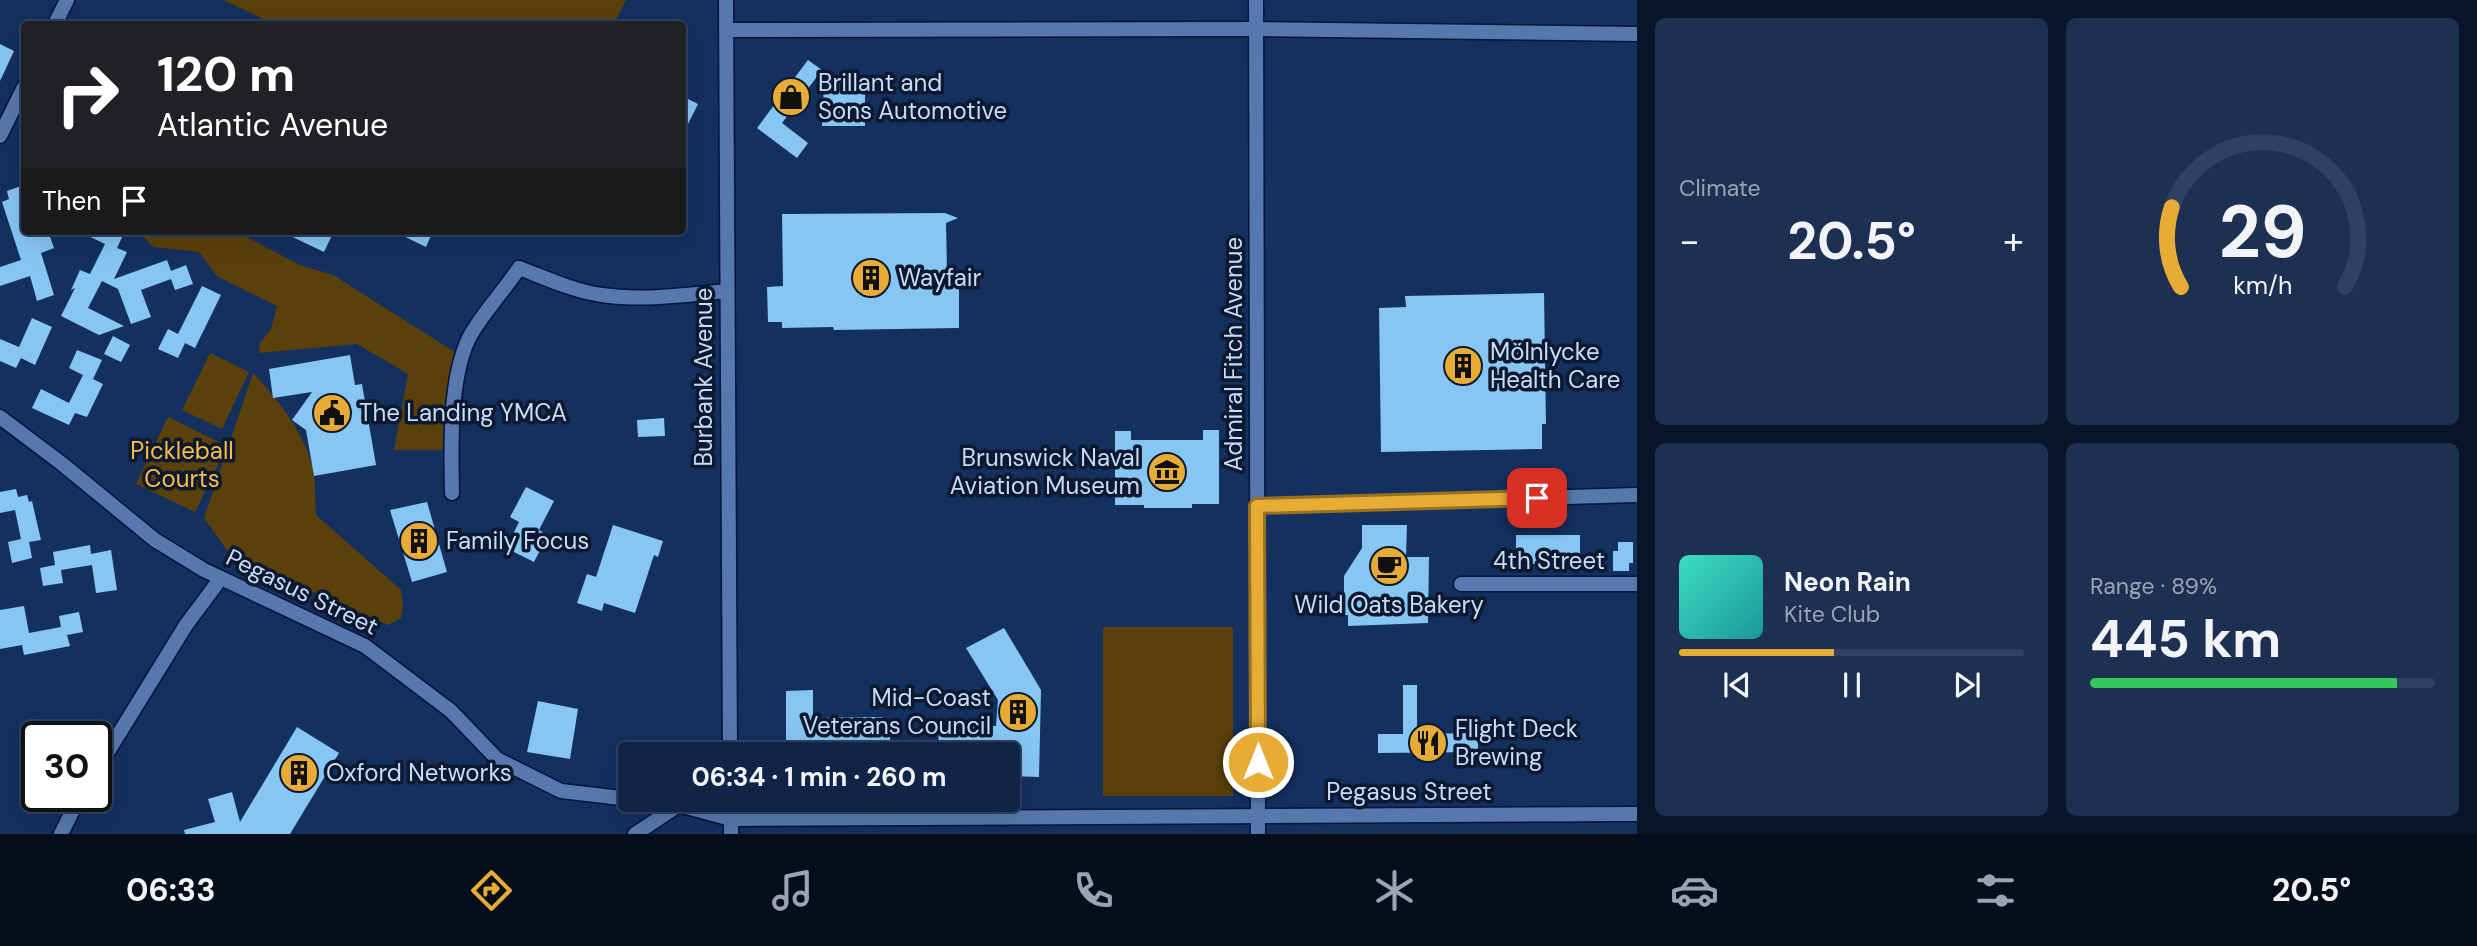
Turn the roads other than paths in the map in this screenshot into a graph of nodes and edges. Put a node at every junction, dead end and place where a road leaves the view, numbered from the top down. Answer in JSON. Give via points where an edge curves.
{"nodes":[{"id":1,"x":67,"y":0,"type":"edge"},
{"id":2,"x":726,"y":0,"type":"edge"},
{"id":3,"x":1256,"y":0,"type":"edge"},
{"id":4,"x":56,"y":21,"type":"edge"},
{"id":5,"x":1256,"y":29,"type":"junction"},
{"id":6,"x":726,"y":30,"type":"junction"},
{"id":7,"x":1637,"y":34,"type":"edge"},
{"id":8,"x":21,"y":92,"type":"edge"},
{"id":9,"x":0,"y":136,"type":"edge"},
{"id":10,"x":726,"y":291,"type":"junction"},
{"id":11,"x":0,"y":417,"type":"edge"},
{"id":12,"x":452,"y":493,"type":"dead end"},
{"id":13,"x":1637,"y":495,"type":"edge"},
{"id":14,"x":1257,"y":506,"type":"junction"},
{"id":15,"x":222,"y":578,"type":"junction"},
{"id":16,"x":1461,"y":584,"type":"dead end"},
{"id":17,"x":1637,"y":584,"type":"edge"},
{"id":18,"x":730,"y":742,"type":"edge"},
{"id":19,"x":112,"y":745,"type":"edge"},
{"id":20,"x":618,"y":798,"type":"edge"},
{"id":21,"x":72,"y":812,"type":"edge"},
{"id":22,"x":668,"y":812,"type":"edge"},
{"id":23,"x":705,"y":812,"type":"edge"},
{"id":24,"x":731,"y":812,"type":"edge"},
{"id":25,"x":1637,"y":814,"type":"edge"},
{"id":26,"x":1258,"y":815,"type":"junction"},
{"id":27,"x":731,"y":819,"type":"junction"},
{"id":28,"x":61,"y":834,"type":"edge"},
{"id":29,"x":635,"y":834,"type":"edge"},
{"id":30,"x":731,"y":834,"type":"edge"},
{"id":31,"x":1258,"y":834,"type":"edge"}],
"edges":[{"from":1,"to":4,"type":"street"},
{"from":2,"to":6,"type":"street","name":"Burbank Avenue"},
{"from":3,"to":5,"type":"street","name":"Admiral Fitch Avenue"},
{"from":5,"to":6,"type":"street"},
{"from":5,"to":7,"type":"street"},
{"from":5,"to":14,"type":"street","name":"Admiral Fitch Avenue"},
{"from":6,"to":10,"type":"street","name":"Burbank Avenue"},
{"from":8,"to":9,"type":"street"},
{"from":10,"to":12,"type":"street","via":[[663,297],[603,295],[576,290],[519,268],[467,341],[452,426]]},
{"from":10,"to":18,"type":"street","name":"Burbank Avenue"},
{"from":11,"to":15,"type":"street","name":"Pegasus Street","via":[[155,540]]},
{"from":13,"to":14,"type":"street"},
{"from":14,"to":26,"type":"street","name":"Admiral Fitch Avenue"},
{"from":15,"to":19,"type":"street","via":[[186,625]]},
{"from":15,"to":20,"type":"street","name":"Pegasus Street","via":[[365,646],[451,711],[497,759],[561,791]]},
{"from":16,"to":17,"type":"street","name":"4th Street"},
{"from":21,"to":28,"type":"street"},
{"from":22,"to":29,"type":"street"},
{"from":23,"to":27,"type":"street","name":"Pegasus Street"},
{"from":24,"to":27,"type":"street"},
{"from":25,"to":26,"type":"street","name":"Pegasus Street"},
{"from":26,"to":27,"type":"street","name":"Pegasus Street"},
{"from":26,"to":31,"type":"street","name":"Admiral Fitch Avenue"},
{"from":27,"to":30,"type":"street"}]}
